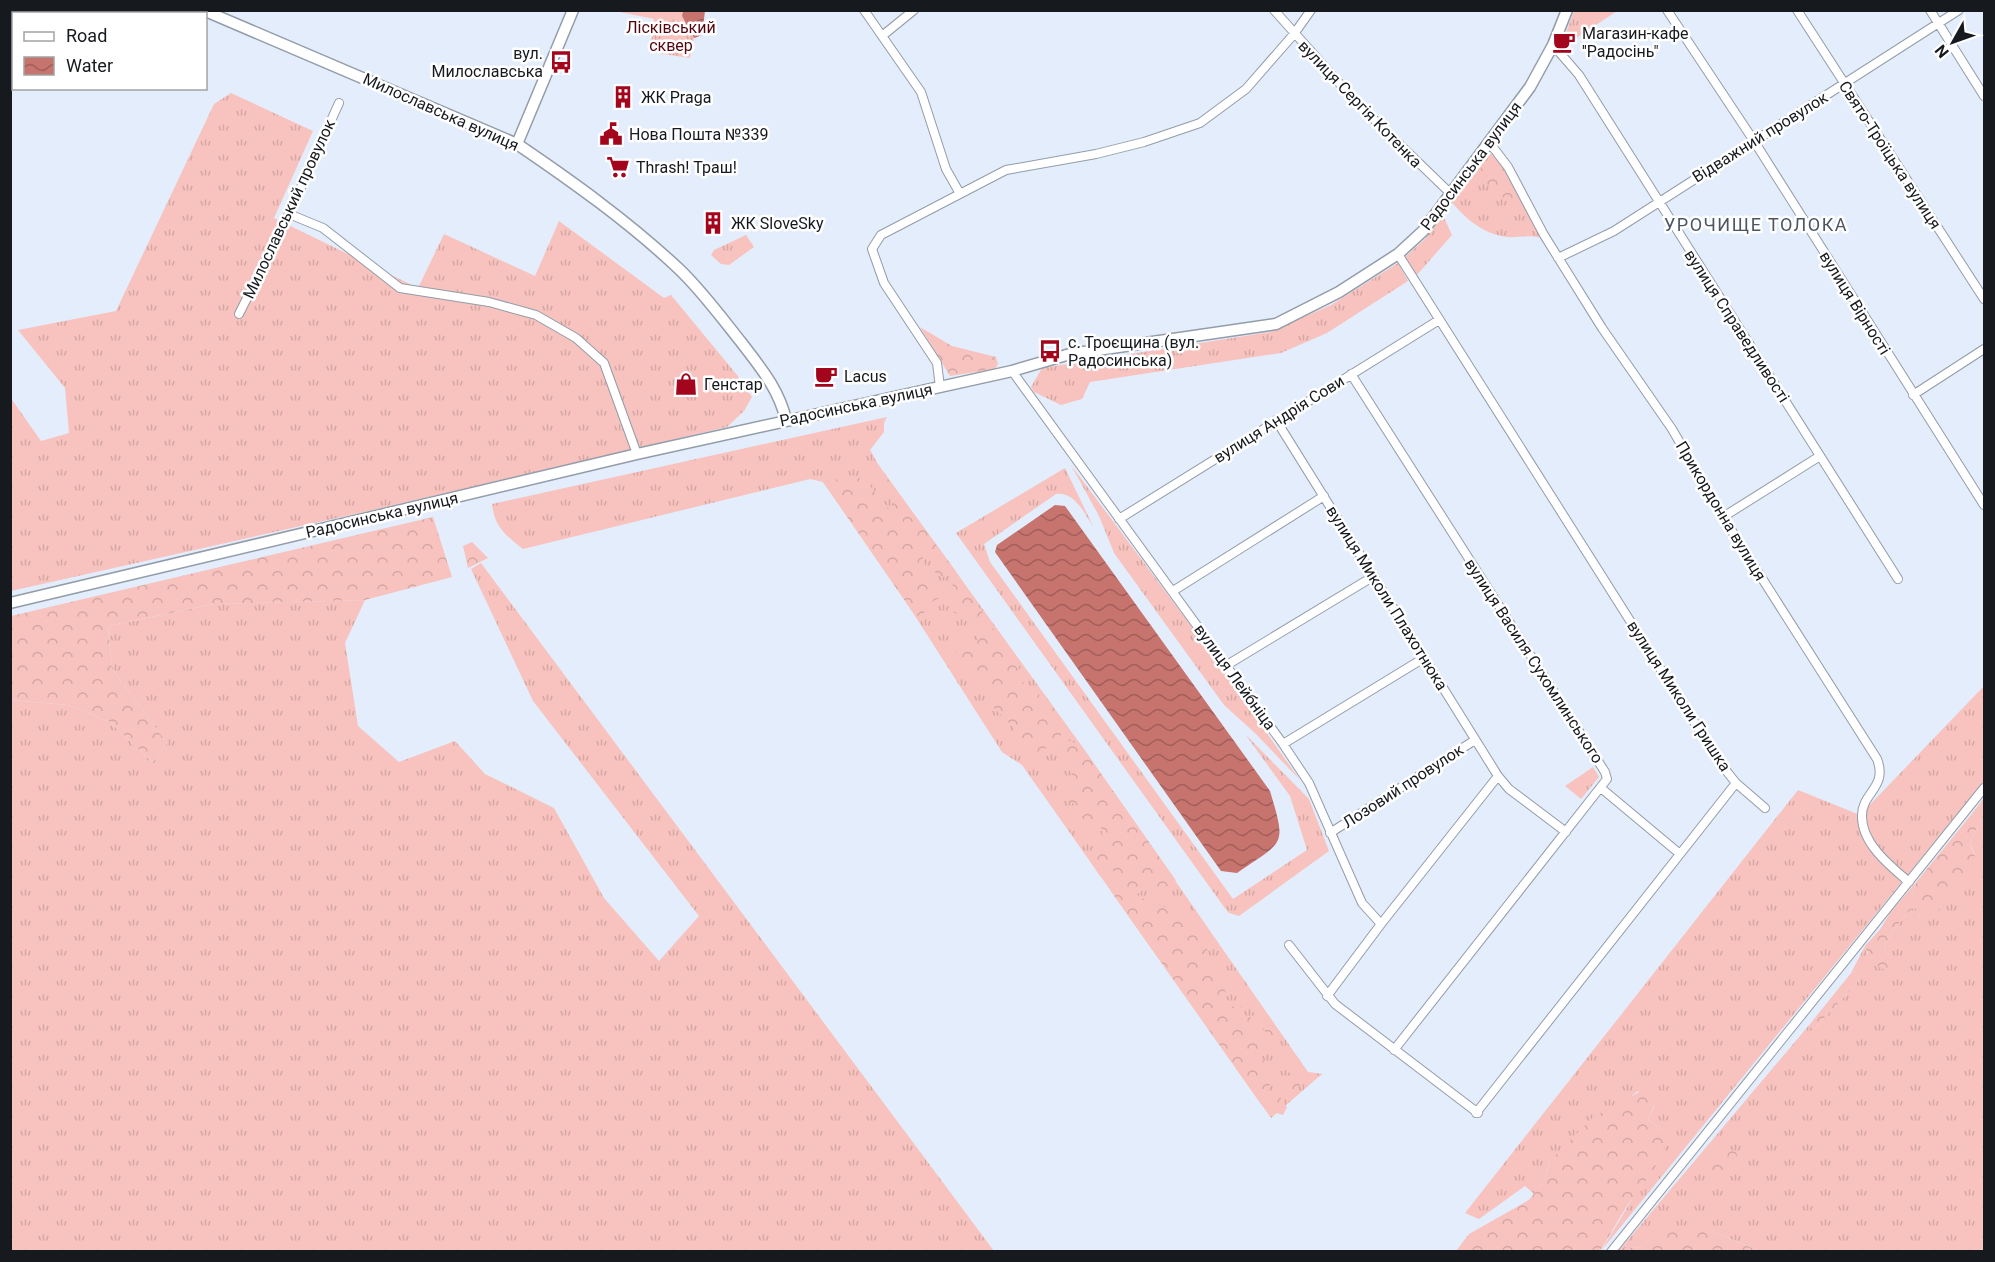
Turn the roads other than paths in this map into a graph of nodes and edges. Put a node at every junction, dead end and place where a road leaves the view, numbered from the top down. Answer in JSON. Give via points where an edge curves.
{"nodes":[{"id":1,"x":203,"y":10,"type":"edge"},
{"id":2,"x":573,"y":10,"type":"edge"},
{"id":3,"x":864,"y":10,"type":"edge"},
{"id":4,"x":914,"y":10,"type":"edge"},
{"id":5,"x":1274,"y":10,"type":"edge"},
{"id":6,"x":1311,"y":10,"type":"edge"},
{"id":7,"x":1567,"y":10,"type":"edge"},
{"id":8,"x":1667,"y":10,"type":"edge"},
{"id":9,"x":1797,"y":10,"type":"edge"},
{"id":10,"x":1930,"y":10,"type":"edge"},
{"id":11,"x":1959,"y":10,"type":"edge"},
{"id":12,"x":1938,"y":24,"type":"junction"},
{"id":13,"x":1294,"y":34,"type":"junction"},
{"id":14,"x":882,"y":36,"type":"junction"},
{"id":15,"x":1553,"y":45,"type":"junction"},
{"id":16,"x":1844,"y":84,"type":"junction"},
{"id":17,"x":1984,"y":96,"type":"edge"},
{"id":18,"x":339,"y":103,"type":"dead end"},
{"id":19,"x":1754,"y":141,"type":"junction"},
{"id":20,"x":1489,"y":142,"type":"junction"},
{"id":21,"x":517,"y":144,"type":"junction"},
{"id":22,"x":959,"y":192,"type":"junction"},
{"id":23,"x":1450,"y":193,"type":"junction"},
{"id":24,"x":1658,"y":202,"type":"junction"},
{"id":25,"x":289,"y":214,"type":"junction"},
{"id":26,"x":1398,"y":254,"type":"junction"},
{"id":27,"x":1558,"y":258,"type":"junction"},
{"id":28,"x":1984,"y":299,"type":"edge"},
{"id":29,"x":239,"y":314,"type":"dead end"},
{"id":30,"x":1438,"y":320,"type":"junction"},
{"id":31,"x":1984,"y":349,"type":"edge"},
{"id":32,"x":1012,"y":370,"type":"junction"},
{"id":33,"x":1352,"y":374,"type":"junction"},
{"id":34,"x":940,"y":387,"type":"junction"},
{"id":35,"x":1913,"y":395,"type":"junction"},
{"id":36,"x":786,"y":420,"type":"junction"},
{"id":37,"x":1276,"y":420,"type":"junction"},
{"id":38,"x":637,"y":454,"type":"junction"},
{"id":39,"x":1820,"y":456,"type":"junction"},
{"id":40,"x":1324,"y":496,"type":"junction"},
{"id":41,"x":1984,"y":505,"type":"edge"},
{"id":42,"x":1723,"y":517,"type":"junction"},
{"id":43,"x":1119,"y":519,"type":"junction"},
{"id":44,"x":1374,"y":576,"type":"junction"},
{"id":45,"x":1898,"y":579,"type":"dead end"},
{"id":46,"x":1173,"y":591,"type":"junction"},
{"id":47,"x":10,"y":603,"type":"edge"},
{"id":48,"x":1424,"y":658,"type":"junction"},
{"id":49,"x":1227,"y":665,"type":"junction"},
{"id":50,"x":1475,"y":740,"type":"junction"},
{"id":51,"x":1283,"y":744,"type":"junction"},
{"id":52,"x":1498,"y":776,"type":"junction"},
{"id":53,"x":1736,"y":783,"type":"junction"},
{"id":54,"x":1601,"y":788,"type":"junction"},
{"id":55,"x":1984,"y":788,"type":"edge"},
{"id":56,"x":1765,"y":808,"type":"dead end"},
{"id":57,"x":1566,"y":832,"type":"junction"},
{"id":58,"x":1330,"y":833,"type":"junction"},
{"id":59,"x":1680,"y":854,"type":"junction"},
{"id":60,"x":1909,"y":882,"type":"junction"},
{"id":61,"x":1381,"y":924,"type":"junction"},
{"id":62,"x":1289,"y":945,"type":"dead end"},
{"id":63,"x":1328,"y":996,"type":"junction"},
{"id":64,"x":1394,"y":1050,"type":"junction"},
{"id":65,"x":1611,"y":1251,"type":"edge"}],
"edges":[{"from":1,"to":21,"type":"main road","name":"Милославська вулиця"},
{"from":2,"to":21,"type":"main road"},
{"from":3,"to":14,"type":"street"},
{"from":4,"to":14,"type":"street"},
{"from":5,"to":13,"type":"street","name":"вулиця Сергія Котенка"},
{"from":6,"to":13,"type":"street"},
{"from":7,"to":15,"type":"main road","name":"Радосинська вулиця"},
{"from":8,"to":19,"type":"street","name":"вулиця Вірності"},
{"from":9,"to":16,"type":"street","name":"Свято-Троїцька вулиця"},
{"from":10,"to":12,"type":"street"},
{"from":11,"to":12,"type":"street","name":"Відважний провулок"},
{"from":12,"to":16,"type":"street","name":"Відважний провулок"},
{"from":12,"to":17,"type":"street"},
{"from":13,"to":22,"type":"street","via":[[1246,89],[1200,123],[1096,154],[1006,170]]},
{"from":13,"to":23,"type":"street","name":"вулиця Сергія Котенка","via":[[1357,103]]},
{"from":14,"to":22,"type":"street","via":[[921,92],[946,169]]},
{"from":15,"to":20,"type":"main road","name":"Радосинська вулиця","via":[[1530,87]]},
{"from":15,"to":24,"type":"street","name":"вулиця Справедливості","via":[[1579,75]]},
{"from":16,"to":19,"type":"street","name":"Відважний провулок"},
{"from":16,"to":28,"type":"street","name":"Свято-Троїцька вулиця"},
{"from":18,"to":25,"type":"street","name":"Милославський провулок"},
{"from":19,"to":24,"type":"street","name":"Відважний провулок"},
{"from":19,"to":35,"type":"street","name":"вулиця Вірності"},
{"from":20,"to":23,"type":"main road","name":"Радосинська вулиця"},
{"from":20,"to":27,"type":"street","name":"Прикордонна вулиця","via":[[1520,186]]},
{"from":21,"to":36,"type":"main road","name":"Милославська вулиця","via":[[606,208],[680,270],[706,297],[770,380],[782,401]]},
{"from":22,"to":34,"type":"street","via":[[881,235],[872,249],[884,284],[938,363]]},
{"from":23,"to":26,"type":"main road","name":"Радосинська вулиця","via":[[1423,231]]},
{"from":24,"to":27,"type":"street","name":"Відважний провулок","via":[[1614,231]]},
{"from":24,"to":39,"type":"street","name":"вулиця Справедливості"},
{"from":25,"to":29,"type":"street","name":"Милославський провулок"},
{"from":25,"to":38,"type":"street","via":[[323,228],[400,288],[489,302],[536,315],[576,338],[604,363]]},
{"from":26,"to":30,"type":"street","name":"вулиця Миколи Гришка"},
{"from":26,"to":32,"type":"main road","name":"Радосинська вулиця","via":[[1339,292],[1276,324],[1070,354]]},
{"from":27,"to":42,"type":"street","name":"Прикордонна вулиця","via":[[1672,429]]},
{"from":30,"to":33,"type":"street","name":"вулиця Андрія Сови"},
{"from":30,"to":53,"type":"street","name":"вулиця Миколи Гришка"},
{"from":31,"to":35,"type":"street"},
{"from":32,"to":34,"type":"main road","name":"Радосинська вулиця"},
{"from":32,"to":43,"type":"street","name":"вулиця Лейбніца"},
{"from":33,"to":37,"type":"street","name":"вулиця Андрія Сови"},
{"from":33,"to":54,"type":"street","name":"вулиця Василя Сухомлинського","via":[[1605,772],[1607,780]]},
{"from":34,"to":36,"type":"main road","name":"Радосинська вулиця"},
{"from":35,"to":41,"type":"street","name":"вулиця Вірності"},
{"from":36,"to":38,"type":"main road","name":"Радосинська вулиця"},
{"from":37,"to":40,"type":"street","name":"вулиця Миколи Плахотнюка"},
{"from":37,"to":43,"type":"street","name":"вулиця Андрія Сови"},
{"from":38,"to":47,"type":"main road","name":"Радосинська вулиця"},
{"from":39,"to":42,"type":"street"},
{"from":39,"to":45,"type":"street","name":"вулиця Справедливості"},
{"from":40,"to":44,"type":"street","name":"вулиця Миколи Плахотнюка"},
{"from":40,"to":46,"type":"street"},
{"from":42,"to":60,"type":"street","name":"Прикордонна вулиця","via":[[1877,759],[1880,777],[1861,814],[1864,830],[1888,865]]},
{"from":43,"to":46,"type":"street","name":"вулиця Лейбніца"},
{"from":44,"to":48,"type":"street","name":"вулиця Миколи Плахотнюка"},
{"from":44,"to":49,"type":"street"},
{"from":46,"to":49,"type":"street","name":"вулиця Лейбніца"},
{"from":48,"to":50,"type":"street","name":"вулиця Миколи Плахотнюка"},
{"from":48,"to":51,"type":"street"},
{"from":49,"to":51,"type":"street","name":"вулиця Лейбніца"},
{"from":50,"to":52,"type":"street","name":"вулиця Миколи Плахотнюка"},
{"from":50,"to":58,"type":"street","name":"Лозовий провулок"},
{"from":51,"to":58,"type":"street","name":"вулиця Лейбніца","via":[[1309,783]]},
{"from":52,"to":57,"type":"street","name":"вулиця Миколи Плахотнюка","via":[[1509,789]]},
{"from":52,"to":61,"type":"street"},
{"from":53,"to":56,"type":"street"},
{"from":53,"to":59,"type":"street","name":"вулиця Миколи Гришка"},
{"from":54,"to":57,"type":"street","name":"вулиця Василя Сухомлинського"},
{"from":54,"to":59,"type":"street"},
{"from":55,"to":60,"type":"street"},
{"from":57,"to":64,"type":"street","name":"вулиця Василя Сухомлинського"},
{"from":58,"to":61,"type":"street","name":"вулиця Лейбніца","via":[[1362,903]]},
{"from":59,"to":64,"type":"street","name":"вулиця Миколи Гришка","via":[[1478,1113]]},
{"from":60,"to":65,"type":"street"},
{"from":61,"to":63,"type":"street"},
{"from":62,"to":63,"type":"street"},
{"from":63,"to":64,"type":"street"}]}
